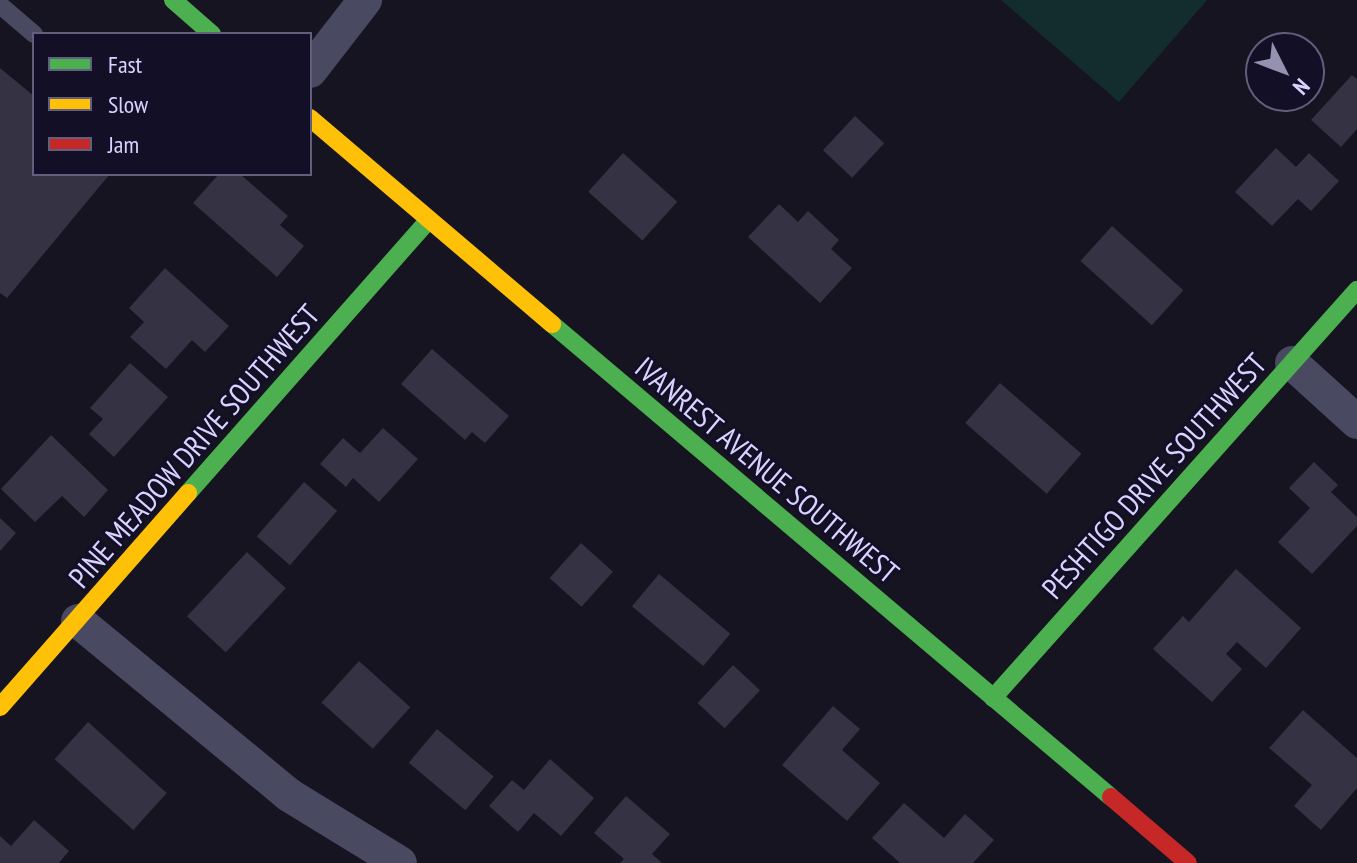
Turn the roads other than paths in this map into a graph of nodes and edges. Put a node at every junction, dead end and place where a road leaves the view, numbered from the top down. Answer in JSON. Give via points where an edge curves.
{"nodes":[{"id":1,"x":173,"y":0,"type":"edge"},
{"id":2,"x":365,"y":0,"type":"edge"},
{"id":3,"x":0,"y":5,"type":"edge"},
{"id":4,"x":32,"y":32,"type":"edge"},
{"id":5,"x":210,"y":32,"type":"edge"},
{"id":6,"x":312,"y":68,"type":"edge"},
{"id":7,"x":312,"y":120,"type":"edge"},
{"id":8,"x":429,"y":220,"type":"junction"},
{"id":9,"x":1357,"y":290,"type":"edge"},
{"id":10,"x":1292,"y":363,"type":"junction"},
{"id":11,"x":1357,"y":422,"type":"edge"},
{"id":12,"x":78,"y":621,"type":"junction"},
{"id":13,"x":993,"y":698,"type":"junction"},
{"id":14,"x":0,"y":707,"type":"edge"},
{"id":15,"x":392,"y":861,"type":"edge"},
{"id":16,"x":1188,"y":863,"type":"edge"}],
"edges":[{"from":1,"to":5,"type":"street"},
{"from":2,"to":6,"type":"street"},
{"from":3,"to":4,"type":"lane"},
{"from":7,"to":8,"type":"street","name":"IVANREST AVENUE SOUTHWEST"},
{"from":8,"to":12,"type":"street","name":"PINE MEADOW DRIVE SOUTHWEST"},
{"from":8,"to":13,"type":"street","name":"IVANREST AVENUE SOUTHWEST"},
{"from":9,"to":10,"type":"street","name":"PESHTIGO DRIVE SOUTHWEST"},
{"from":10,"to":11,"type":"street"},
{"from":10,"to":13,"type":"street","name":"PESHTIGO DRIVE SOUTHWEST"},
{"from":12,"to":14,"type":"street","name":"PINE MEADOW DRIVE SOUTHWEST"},
{"from":12,"to":15,"type":"street","via":[[289,795]]},
{"from":13,"to":16,"type":"street","name":"IVANREST AVENUE SOUTHWEST"}]}
